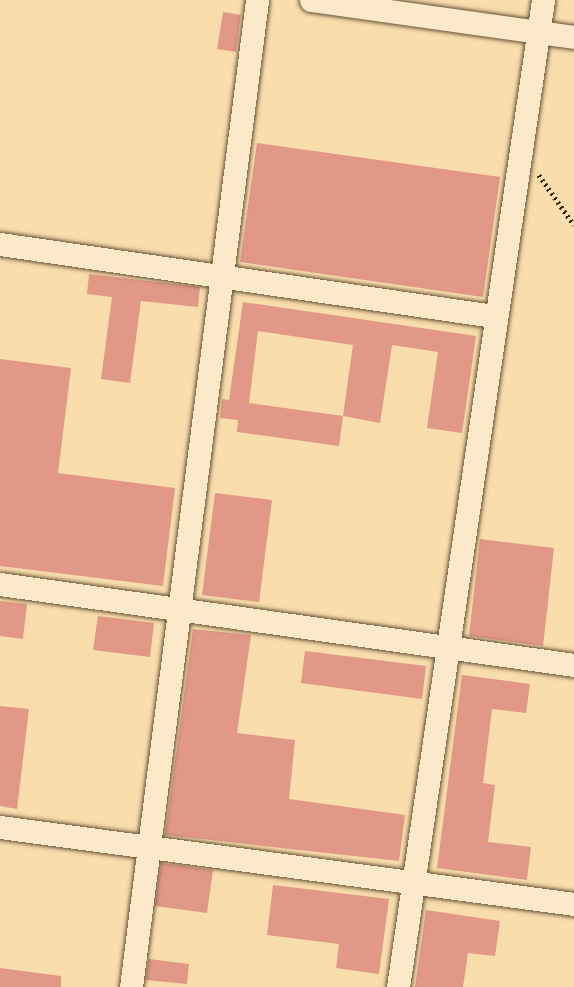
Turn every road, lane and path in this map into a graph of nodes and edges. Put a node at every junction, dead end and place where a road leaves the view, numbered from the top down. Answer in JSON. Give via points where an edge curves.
{"nodes":[{"id":1,"x":257,"y":0,"type":"edge"},
{"id":2,"x":311,"y":0,"type":"edge"},
{"id":3,"x":542,"y":0,"type":"edge"},
{"id":4,"x":538,"y":32,"type":"junction"},
{"id":5,"x":574,"y":37,"type":"edge"},
{"id":6,"x":535,"y":168,"type":"dead end"},
{"id":7,"x":574,"y":225,"type":"edge"},
{"id":8,"x":0,"y":244,"type":"edge"},
{"id":9,"x":222,"y":276,"type":"junction"},
{"id":10,"x":494,"y":316,"type":"junction"},
{"id":11,"x":0,"y":584,"type":"edge"},
{"id":12,"x":180,"y":609,"type":"junction"},
{"id":13,"x":446,"y":648,"type":"junction"},
{"id":14,"x":574,"y":665,"type":"edge"},
{"id":15,"x":0,"y":827,"type":"edge"},
{"id":16,"x":149,"y":849,"type":"junction"},
{"id":17,"x":412,"y":883,"type":"junction"},
{"id":18,"x":574,"y":904,"type":"edge"},
{"id":19,"x":131,"y":987,"type":"edge"},
{"id":20,"x":398,"y":987,"type":"edge"}],
"edges":[{"from":1,"to":9,"type":"street"},
{"from":2,"to":4,"type":"street"},
{"from":3,"to":4,"type":"street"},
{"from":4,"to":5,"type":"street"},
{"from":4,"to":10,"type":"street"},
{"from":6,"to":7,"type":"path"},
{"from":8,"to":9,"type":"street"},
{"from":9,"to":10,"type":"street"},
{"from":9,"to":12,"type":"street"},
{"from":10,"to":13,"type":"street"},
{"from":11,"to":12,"type":"street"},
{"from":12,"to":13,"type":"street"},
{"from":12,"to":16,"type":"street"},
{"from":13,"to":14,"type":"street"},
{"from":13,"to":17,"type":"street"},
{"from":15,"to":16,"type":"street"},
{"from":16,"to":17,"type":"street"},
{"from":16,"to":19,"type":"street"},
{"from":17,"to":18,"type":"street"},
{"from":17,"to":20,"type":"street"}]}
